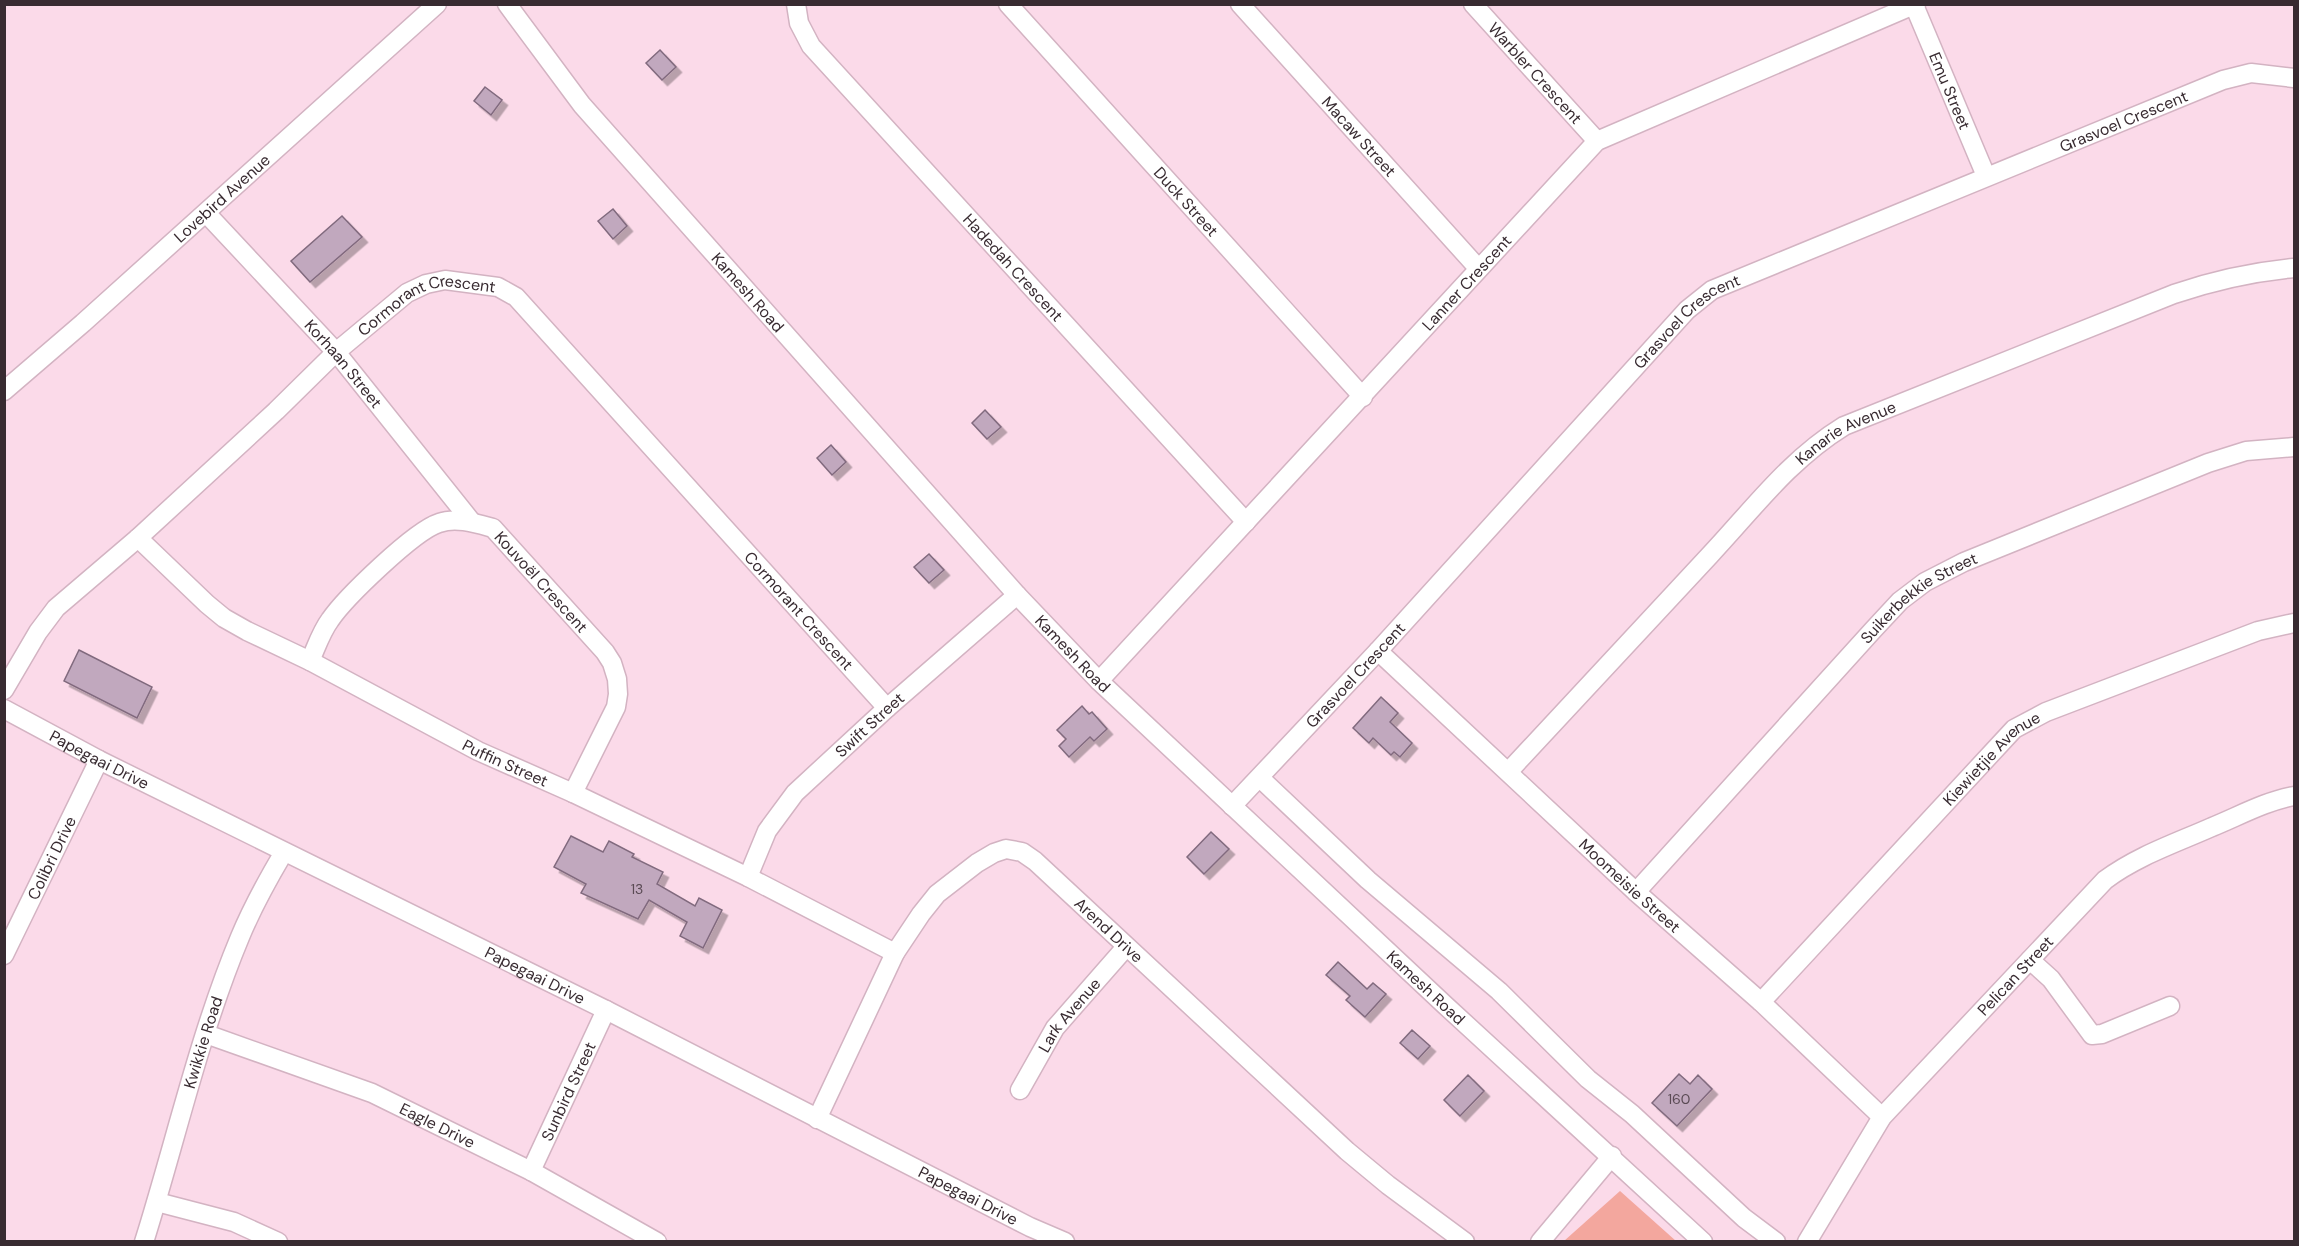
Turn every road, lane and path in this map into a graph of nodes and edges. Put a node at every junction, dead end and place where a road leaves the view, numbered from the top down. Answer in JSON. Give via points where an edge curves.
{"nodes":[{"id":1,"x":437,"y":4,"type":"edge"},
{"id":2,"x":507,"y":4,"type":"edge"},
{"id":3,"x":796,"y":4,"type":"edge"},
{"id":4,"x":1008,"y":4,"type":"edge"},
{"id":5,"x":1240,"y":4,"type":"edge"},
{"id":6,"x":1473,"y":4,"type":"edge"},
{"id":7,"x":1915,"y":5,"type":"edge"},
{"id":8,"x":2295,"y":78,"type":"edge"},
{"id":9,"x":1597,"y":141,"type":"junction"},
{"id":10,"x":1986,"y":176,"type":"junction"},
{"id":11,"x":206,"y":213,"type":"junction"},
{"id":12,"x":2295,"y":267,"type":"edge"},
{"id":13,"x":1478,"y":268,"type":"junction"},
{"id":14,"x":336,"y":352,"type":"junction"},
{"id":15,"x":4,"y":391,"type":"edge"},
{"id":16,"x":1363,"y":397,"type":"junction"},
{"id":17,"x":2295,"y":447,"type":"edge"},
{"id":18,"x":471,"y":521,"type":"junction"},
{"id":19,"x":1246,"y":522,"type":"junction"},
{"id":20,"x":138,"y":538,"type":"junction"},
{"id":21,"x":1017,"y":595,"type":"junction"},
{"id":22,"x":2295,"y":623,"type":"edge"},
{"id":23,"x":1378,"y":651,"type":"junction"},
{"id":24,"x":310,"y":662,"type":"junction"},
{"id":25,"x":1099,"y":681,"type":"junction"},
{"id":26,"x":4,"y":690,"type":"edge"},
{"id":27,"x":887,"y":708,"type":"junction"},
{"id":28,"x":4,"y":709,"type":"edge"},
{"id":29,"x":99,"y":760,"type":"junction"},
{"id":30,"x":1509,"y":771,"type":"junction"},
{"id":31,"x":1260,"y":778,"type":"junction"},
{"id":32,"x":573,"y":793,"type":"junction"},
{"id":33,"x":2295,"y":796,"type":"edge"},
{"id":34,"x":1232,"y":806,"type":"junction"},
{"id":35,"x":284,"y":852,"type":"junction"},
{"id":36,"x":748,"y":877,"type":"junction"},
{"id":37,"x":1636,"y":892,"type":"junction"},
{"id":38,"x":12,"y":921,"type":"edge"},
{"id":39,"x":1126,"y":947,"type":"junction"},
{"id":40,"x":895,"y":953,"type":"junction"},
{"id":41,"x":4,"y":955,"type":"edge"},
{"id":42,"x":2030,"y":960,"type":"junction"},
{"id":43,"x":1761,"y":1002,"type":"junction"},
{"id":44,"x":2170,"y":1006,"type":"dead end"},
{"id":45,"x":606,"y":1010,"type":"junction"},
{"id":46,"x":206,"y":1034,"type":"junction"},
{"id":47,"x":1020,"y":1090,"type":"dead end"},
{"id":48,"x":1882,"y":1117,"type":"junction"},
{"id":49,"x":817,"y":1119,"type":"junction"},
{"id":50,"x":1612,"y":1156,"type":"junction"},
{"id":51,"x":531,"y":1171,"type":"junction"},
{"id":52,"x":157,"y":1202,"type":"junction"},
{"id":53,"x":1027,"y":1234,"type":"edge"},
{"id":54,"x":144,"y":1242,"type":"edge"},
{"id":55,"x":278,"y":1242,"type":"edge"},
{"id":56,"x":657,"y":1242,"type":"edge"},
{"id":57,"x":1065,"y":1242,"type":"edge"},
{"id":58,"x":1465,"y":1242,"type":"edge"},
{"id":59,"x":1540,"y":1242,"type":"edge"},
{"id":60,"x":1703,"y":1242,"type":"edge"},
{"id":61,"x":1776,"y":1242,"type":"edge"},
{"id":62,"x":1807,"y":1242,"type":"edge"}],
"edges":[{"from":1,"to":11,"type":"street","name":"Lovebird Avenue"},
{"from":2,"to":21,"type":"street","name":"Kamesh Road","via":[[582,105]]},
{"from":3,"to":19,"type":"street","name":"Hadedah Crescent","via":[[799,23],[811,46]]},
{"from":4,"to":16,"type":"street","name":"Duck Street"},
{"from":5,"to":13,"type":"street","name":"Macaw Street"},
{"from":6,"to":9,"type":"street","name":"Warbler Crescent"},
{"from":7,"to":9,"type":"street","name":"Lanner Crescent"},
{"from":7,"to":10,"type":"street","name":"Emu Street"},
{"from":8,"to":10,"type":"street","name":"Grasvoel Crescent","via":[[2263,73],[2236,75]]},
{"from":9,"to":13,"type":"street","name":"Lanner Crescent"},
{"from":10,"to":23,"type":"street","name":"Grasvoel Crescent","via":[[1752,272],[1697,300]]},
{"from":11,"to":14,"type":"street","name":"Korhaan Street"},
{"from":11,"to":15,"type":"street","name":"Lovebird Avenue"},
{"from":12,"to":30,"type":"street","name":"Kanarie Avenue","via":[[2249,272],[2174,294],[1844,426],[1818,442],[1783,474]]},
{"from":13,"to":16,"type":"street","name":"Lanner Crescent"},
{"from":14,"to":18,"type":"street","name":"Korhaan Street"},
{"from":14,"to":20,"type":"street","name":"Cormorant Crescent"},
{"from":14,"to":27,"type":"street","name":"Cormorant Crescent","via":[[407,293],[426,284],[445,280],[498,286],[516,297]]},
{"from":16,"to":19,"type":"street","name":"Lanner Crescent"},
{"from":17,"to":37,"type":"street","name":"Suikerbekkie Street","via":[[2246,451],[2208,463],[1964,562],[1925,582],[1900,601]]},
{"from":18,"to":24,"type":"street","name":"Kouvoël Crescent","via":[[439,523],[416,535],[343,603],[328,622]]},
{"from":18,"to":32,"type":"street","name":"Kouvoël Crescent","via":[[492,528],[612,663],[618,694],[616,707]]},
{"from":19,"to":25,"type":"street","name":"Lanner Crescent"},
{"from":20,"to":24,"type":"street","name":"Puffin Street","via":[[224,618]]},
{"from":20,"to":26,"type":"street","name":"Cormorant Crescent","via":[[56,608]]},
{"from":21,"to":25,"type":"street","name":"Kamesh Road"},
{"from":21,"to":27,"type":"street","name":"Swift Street"},
{"from":22,"to":43,"type":"street","name":"Kiewietjie Avenue","via":[[2258,631],[2046,712],[2014,729]]},
{"from":23,"to":30,"type":"street","name":"Moomeisie Street"},
{"from":23,"to":31,"type":"street","name":"Grasvoel Crescent"},
{"from":24,"to":32,"type":"street","name":"Puffin Street","via":[[478,751]]},
{"from":25,"to":34,"type":"street","name":"Kamesh Road"},
{"from":27,"to":36,"type":"street","name":"Swift Street","via":[[784,806],[767,831]]},
{"from":28,"to":29,"type":"street","name":"Papegaai Drive"},
{"from":29,"to":35,"type":"street","name":"Papegaai Drive"},
{"from":29,"to":38,"type":"street","name":"Colibri Drive"},
{"from":30,"to":37,"type":"street","name":"Moomeisie Street"},
{"from":31,"to":34,"type":"street","name":"Grasvoel Crescent"},
{"from":31,"to":61,"type":"street","via":[[1368,880],[1499,991],[1588,1079]]},
{"from":32,"to":36,"type":"street","name":"Puffin Street"},
{"from":33,"to":42,"type":"street","name":"Pelican Street","via":[[2269,803],[2119,869],[2104,880]]},
{"from":34,"to":50,"type":"street","name":"Kamesh Road"},
{"from":35,"to":45,"type":"street","name":"Papegaai Drive"},
{"from":35,"to":46,"type":"street","name":"Kwikkie Road","via":[[240,936]]},
{"from":36,"to":40,"type":"street","name":"Puffin Street"},
{"from":37,"to":43,"type":"street","name":"Moomeisie Street"},
{"from":38,"to":41,"type":"street","name":"Colibri Drive"},
{"from":39,"to":40,"type":"street","name":"Arend Drive","via":[[1035,861],[1022,852],[1006,849],[977,863],[937,894]]},
{"from":39,"to":47,"type":"street","name":"Lark Avenue","via":[[1055,1028]]},
{"from":39,"to":58,"type":"street","name":"Arend Drive","via":[[1347,1151]]},
{"from":40,"to":49,"type":"street","name":"Arend Drive"},
{"from":42,"to":44,"type":"street","via":[[2051,979],[2092,1035]]},
{"from":42,"to":48,"type":"street","name":"Pelican Street"},
{"from":43,"to":48,"type":"street","name":"Moomeisie Street"},
{"from":45,"to":49,"type":"street","name":"Papegaai Drive"},
{"from":45,"to":51,"type":"street","name":"Sunbird Street"},
{"from":46,"to":51,"type":"street","name":"Eagle Drive","via":[[372,1093]]},
{"from":46,"to":52,"type":"street","name":"Kwikkie Road"},
{"from":48,"to":62,"type":"street","name":"Pelican Street"},
{"from":49,"to":53,"type":"street","name":"Papegaai Drive"},
{"from":50,"to":59,"type":"street"},
{"from":50,"to":60,"type":"street","name":"Kamesh Road"},
{"from":51,"to":56,"type":"street","name":"Eagle Drive"},
{"from":52,"to":54,"type":"street","name":"Kwikkie Road"},
{"from":52,"to":55,"type":"street","via":[[234,1222]]},
{"from":53,"to":57,"type":"street","name":"Papegaai Drive"}]}
